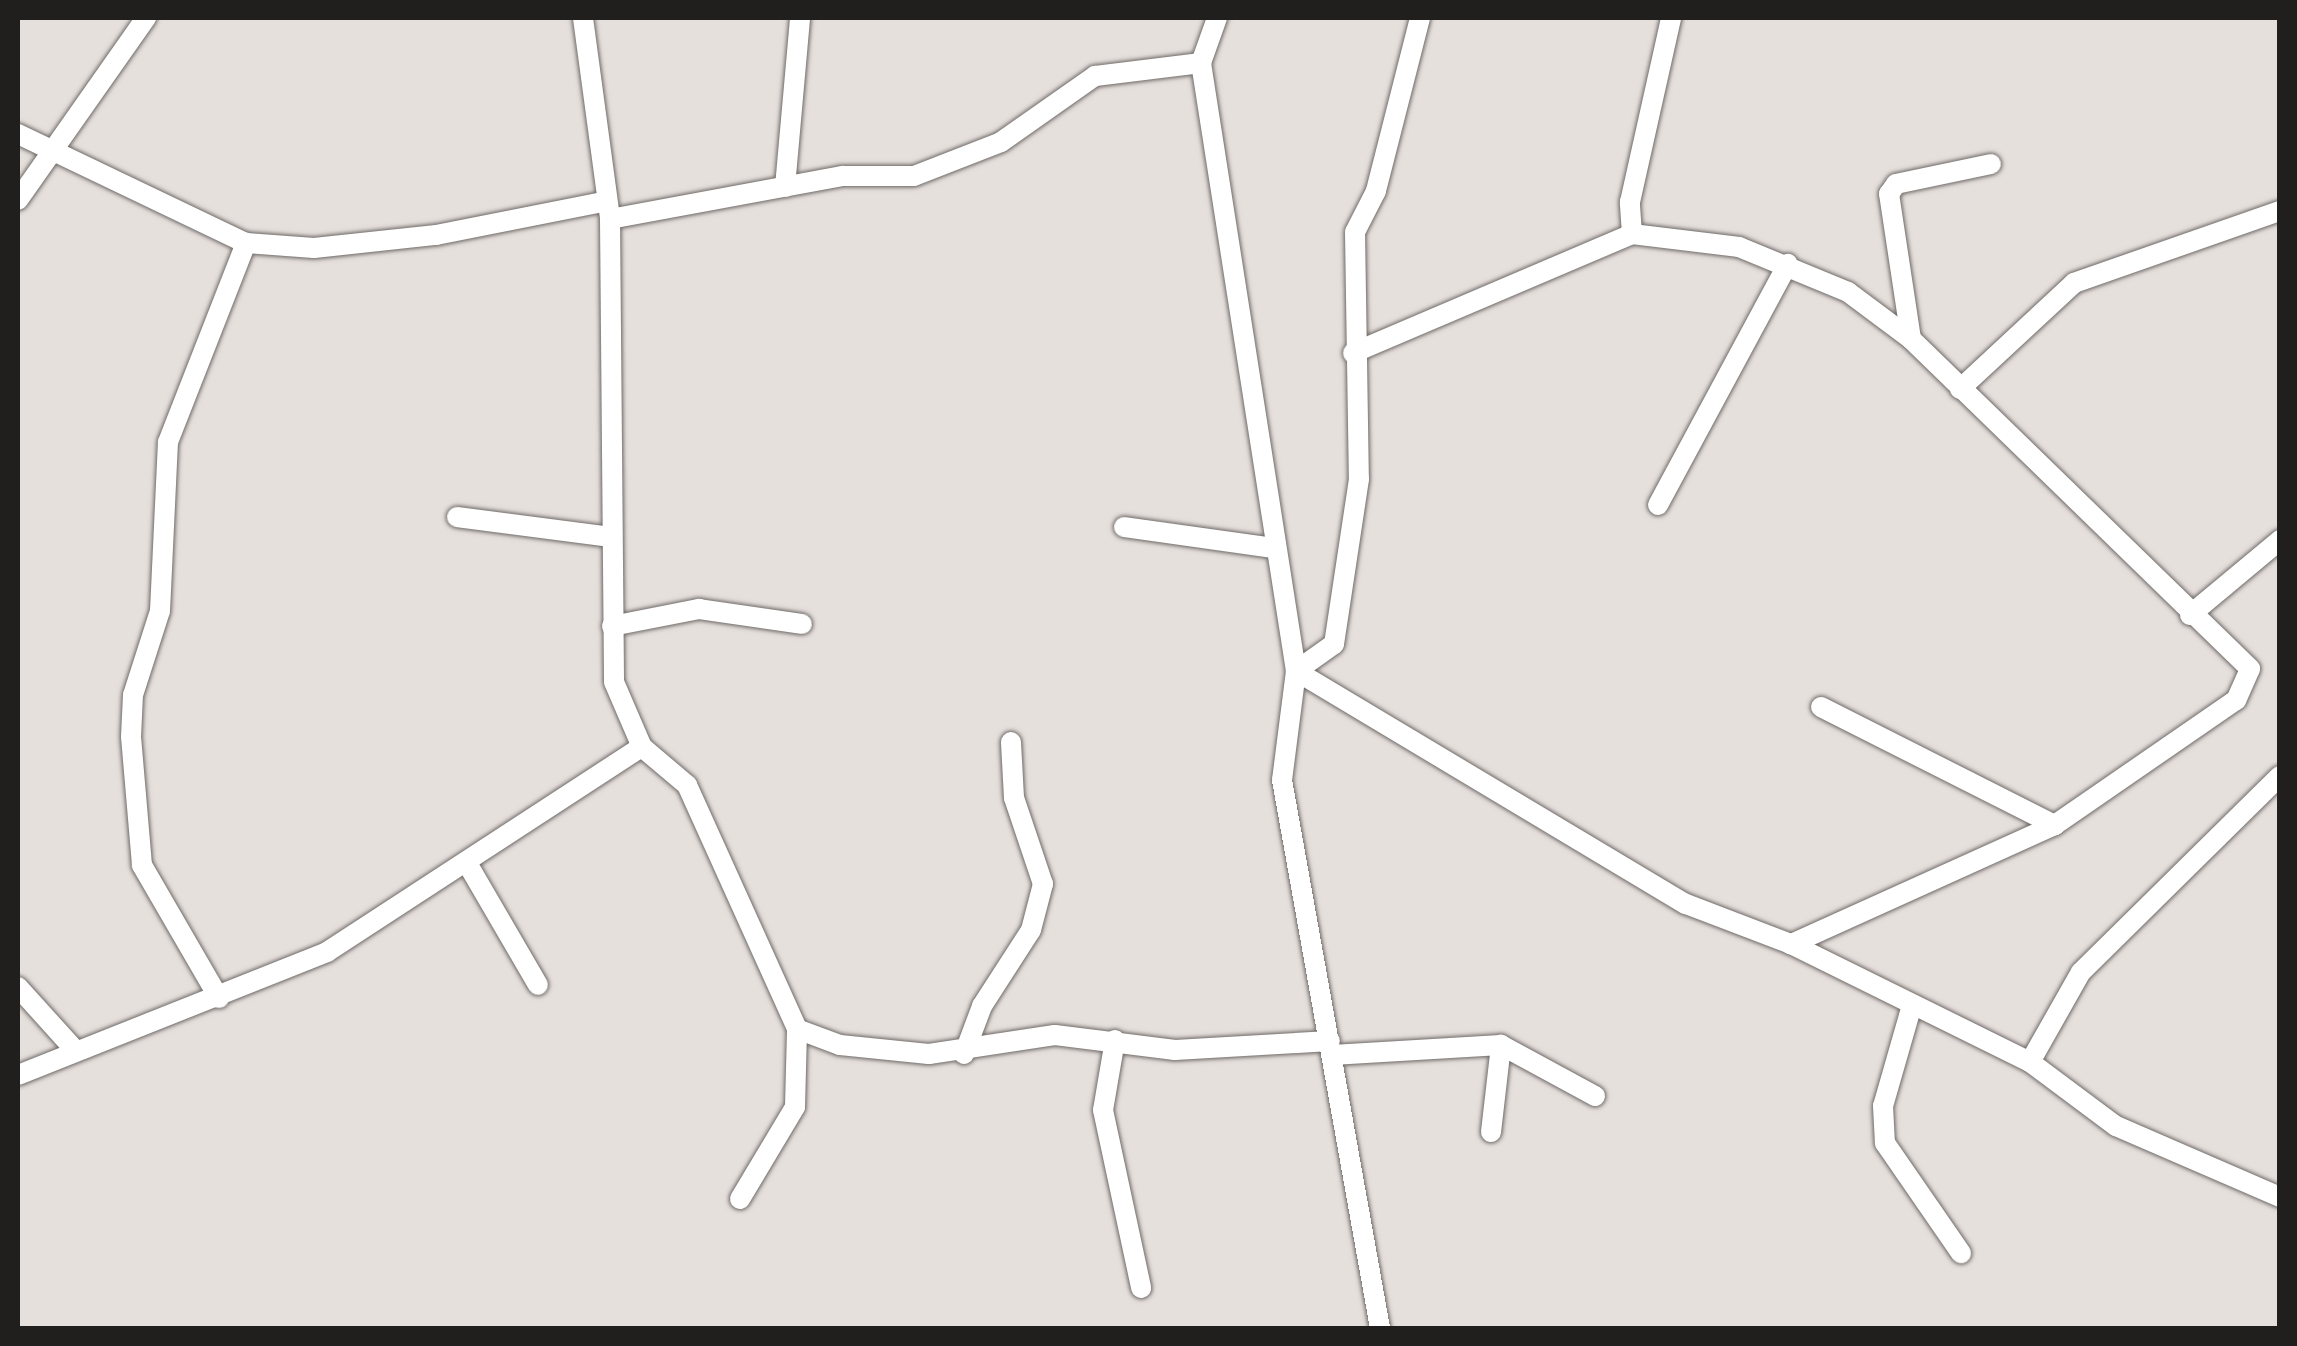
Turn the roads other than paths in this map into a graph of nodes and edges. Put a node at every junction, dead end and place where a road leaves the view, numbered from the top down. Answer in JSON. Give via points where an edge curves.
{"nodes":[{"id":1,"x":146,"y":18,"type":"edge"},
{"id":2,"x":583,"y":18,"type":"edge"},
{"id":3,"x":800,"y":18,"type":"edge"},
{"id":4,"x":1217,"y":18,"type":"edge"},
{"id":5,"x":1420,"y":18,"type":"edge"},
{"id":6,"x":1670,"y":18,"type":"edge"},
{"id":7,"x":1201,"y":63,"type":"junction"},
{"id":8,"x":18,"y":134,"type":"edge"},
{"id":9,"x":53,"y":153,"type":"junction"},
{"id":10,"x":1990,"y":164,"type":"dead end"},
{"id":11,"x":785,"y":187,"type":"junction"},
{"id":12,"x":18,"y":200,"type":"edge"},
{"id":13,"x":606,"y":210,"type":"junction"},
{"id":14,"x":2280,"y":211,"type":"edge"},
{"id":15,"x":1632,"y":234,"type":"junction"},
{"id":16,"x":246,"y":243,"type":"junction"},
{"id":17,"x":1788,"y":264,"type":"junction"},
{"id":18,"x":1911,"y":339,"type":"junction"},
{"id":19,"x":1352,"y":353,"type":"junction"},
{"id":20,"x":1960,"y":389,"type":"junction"},
{"id":21,"x":1658,"y":505,"type":"dead end"},
{"id":22,"x":457,"y":517,"type":"dead end"},
{"id":23,"x":1124,"y":527,"type":"dead end"},
{"id":24,"x":612,"y":537,"type":"junction"},
{"id":25,"x":2280,"y":540,"type":"edge"},
{"id":26,"x":1273,"y":548,"type":"junction"},
{"id":27,"x":2190,"y":616,"type":"junction"},
{"id":28,"x":802,"y":624,"type":"dead end"},
{"id":29,"x":612,"y":626,"type":"junction"},
{"id":30,"x":1296,"y":671,"type":"junction"},
{"id":31,"x":1822,"y":707,"type":"dead end"},
{"id":32,"x":1011,"y":742,"type":"dead end"},
{"id":33,"x":642,"y":747,"type":"junction"},
{"id":34,"x":2280,"y":776,"type":"edge"},
{"id":35,"x":2055,"y":825,"type":"junction"},
{"id":36,"x":466,"y":863,"type":"junction"},
{"id":37,"x":1791,"y":944,"type":"junction"},
{"id":38,"x":538,"y":985,"type":"dead end"},
{"id":39,"x":18,"y":987,"type":"edge"},
{"id":40,"x":219,"y":998,"type":"junction"},
{"id":41,"x":1912,"y":1005,"type":"junction"},
{"id":42,"x":797,"y":1029,"type":"junction"},
{"id":43,"x":1115,"y":1040,"type":"junction"},
{"id":44,"x":1501,"y":1046,"type":"junction"},
{"id":45,"x":1331,"y":1048,"type":"junction"},
{"id":46,"x":74,"y":1049,"type":"junction"},
{"id":47,"x":964,"y":1054,"type":"junction"},
{"id":48,"x":2030,"y":1062,"type":"junction"},
{"id":49,"x":18,"y":1075,"type":"edge"},
{"id":50,"x":1595,"y":1096,"type":"dead end"},
{"id":51,"x":1491,"y":1132,"type":"dead end"},
{"id":52,"x":2280,"y":1197,"type":"edge"},
{"id":53,"x":740,"y":1198,"type":"dead end"},
{"id":54,"x":1961,"y":1253,"type":"dead end"},
{"id":55,"x":1142,"y":1288,"type":"dead end"},
{"id":56,"x":1380,"y":1328,"type":"edge"}],
"edges":[{"from":1,"to":9,"type":"street"},
{"from":2,"to":13,"type":"street"},
{"from":3,"to":11,"type":"street"},
{"from":4,"to":7,"type":"street"},
{"from":5,"to":19,"type":"street","via":[[1376,191],[1356,232]]},
{"from":6,"to":15,"type":"street","via":[[1630,202]]},
{"from":7,"to":11,"type":"street","via":[[1095,76],[963,162]]},
{"from":7,"to":26,"type":"street"},
{"from":8,"to":9,"type":"street"},
{"from":9,"to":12,"type":"street"},
{"from":9,"to":16,"type":"street"},
{"from":10,"to":18,"type":"street","via":[[1896,184],[1888,194]]},
{"from":11,"to":13,"type":"street"},
{"from":13,"to":16,"type":"street","via":[[314,248]]},
{"from":13,"to":24,"type":"street"},
{"from":14,"to":20,"type":"street","via":[[2074,283]]},
{"from":15,"to":17,"type":"street","via":[[1696,238]]},
{"from":15,"to":19,"type":"street"},
{"from":16,"to":40,"type":"street","via":[[168,442],[160,611],[133,695],[131,737],[142,865]]},
{"from":17,"to":18,"type":"street"},
{"from":17,"to":21,"type":"street"},
{"from":18,"to":20,"type":"street"},
{"from":19,"to":30,"type":"street","via":[[1359,479],[1334,644]]},
{"from":20,"to":27,"type":"street"},
{"from":22,"to":24,"type":"street"},
{"from":23,"to":26,"type":"street"},
{"from":24,"to":29,"type":"street"},
{"from":25,"to":27,"type":"street"},
{"from":26,"to":30,"type":"street"},
{"from":27,"to":35,"type":"street","via":[[2250,669],[2250,684]]},
{"from":28,"to":29,"type":"street","via":[[699,609]]},
{"from":29,"to":33,"type":"street","via":[[614,682]]},
{"from":30,"to":37,"type":"street","via":[[1686,904]]},
{"from":30,"to":45,"type":"street","via":[[1282,780]]},
{"from":31,"to":35,"type":"street"},
{"from":32,"to":47,"type":"street","via":[[1014,798],[1043,884],[1031,930],[982,1006]]},
{"from":33,"to":36,"type":"street"},
{"from":33,"to":42,"type":"street","via":[[687,785]]},
{"from":34,"to":48,"type":"street","via":[[2081,972]]},
{"from":35,"to":37,"type":"street"},
{"from":36,"to":38,"type":"street"},
{"from":36,"to":40,"type":"street","via":[[328,952]]},
{"from":37,"to":41,"type":"street"},
{"from":39,"to":46,"type":"street"},
{"from":40,"to":46,"type":"street"},
{"from":41,"to":48,"type":"street"},
{"from":41,"to":54,"type":"street","via":[[1883,1106],[1885,1143]]},
{"from":42,"to":47,"type":"street","via":[[840,1045]]},
{"from":42,"to":53,"type":"street","via":[[795,1106]]},
{"from":43,"to":45,"type":"street","via":[[1176,1050]]},
{"from":43,"to":47,"type":"street","via":[[1054,1035]]},
{"from":43,"to":55,"type":"street","via":[[1103,1110]]},
{"from":44,"to":45,"type":"street"},
{"from":44,"to":50,"type":"street"},
{"from":44,"to":51,"type":"street"},
{"from":45,"to":56,"type":"street"},
{"from":46,"to":49,"type":"street"},
{"from":48,"to":52,"type":"street","via":[[2116,1126]]}]}
